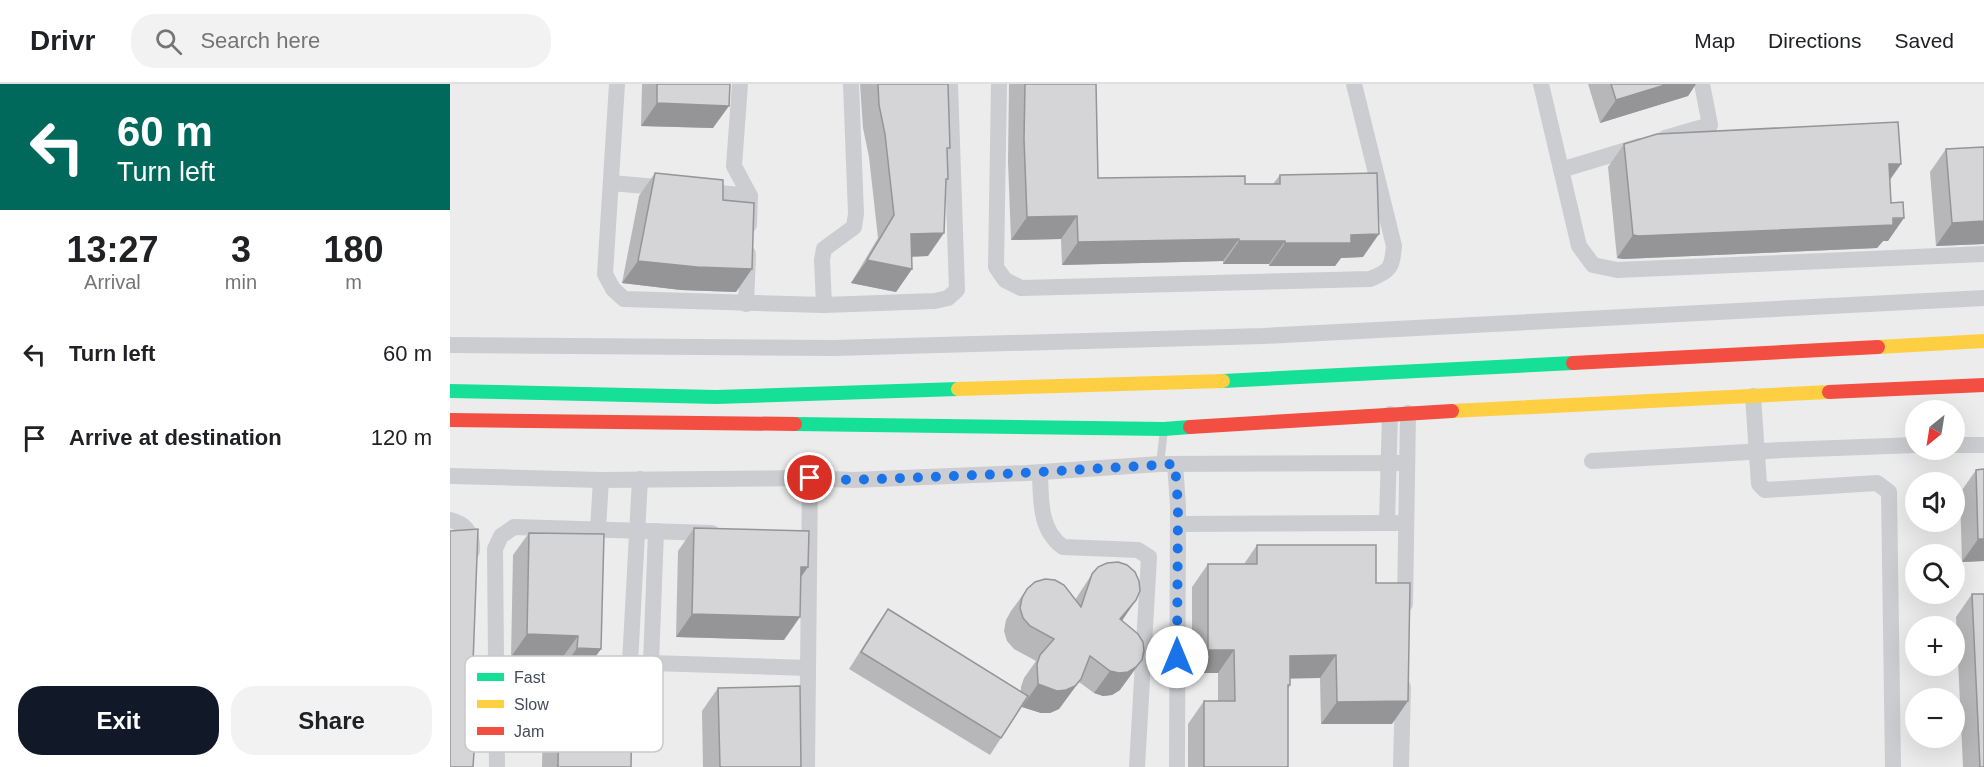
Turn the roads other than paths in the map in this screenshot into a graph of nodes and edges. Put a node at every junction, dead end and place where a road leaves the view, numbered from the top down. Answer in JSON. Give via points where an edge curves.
{"nodes":[{"id":1,"x":617,"y":84,"type":"edge"},
{"id":2,"x":740,"y":84,"type":"edge"},
{"id":3,"x":851,"y":84,"type":"edge"},
{"id":4,"x":950,"y":84,"type":"edge"},
{"id":5,"x":999,"y":84,"type":"edge"},
{"id":6,"x":1354,"y":84,"type":"edge"},
{"id":7,"x":1541,"y":84,"type":"edge"},
{"id":8,"x":1702,"y":84,"type":"edge"},
{"id":9,"x":1561,"y":170,"type":"junction"},
{"id":10,"x":611,"y":183,"type":"junction"},
{"id":11,"x":750,"y":196,"type":"junction"},
{"id":12,"x":1984,"y":254,"type":"edge"},
{"id":13,"x":1984,"y":298,"type":"edge"},
{"id":14,"x":746,"y":304,"type":"junction"},
{"id":15,"x":825,"y":305,"type":"junction"},
{"id":16,"x":1984,"y":341,"type":"edge"},
{"id":17,"x":450,"y":345,"type":"edge"},
{"id":18,"x":1984,"y":385,"type":"edge"},
{"id":19,"x":450,"y":391,"type":"edge"},
{"id":20,"x":1753,"y":396,"type":"junction"},
{"id":21,"x":1407,"y":413,"type":"junction"},
{"id":22,"x":1390,"y":414,"type":"junction"},
{"id":23,"x":450,"y":420,"type":"edge"},
{"id":24,"x":1164,"y":429,"type":"junction"},
{"id":25,"x":1905,"y":445,"type":"edge"},
{"id":26,"x":1965,"y":445,"type":"edge"},
{"id":27,"x":1984,"y":445,"type":"edge"},
{"id":28,"x":1757,"y":452,"type":"junction"},
{"id":29,"x":1592,"y":461,"type":"dead end"},
{"id":30,"x":1389,"y":463,"type":"junction"},
{"id":31,"x":1407,"y":463,"type":"junction"},
{"id":32,"x":1168,"y":464,"type":"junction"},
{"id":33,"x":1040,"y":473,"type":"junction"},
{"id":34,"x":450,"y":476,"type":"edge"},
{"id":35,"x":810,"y":478,"type":"junction"},
{"id":36,"x":601,"y":480,"type":"junction"},
{"id":37,"x":640,"y":480,"type":"junction"},
{"id":38,"x":450,"y":520,"type":"edge"},
{"id":39,"x":1387,"y":523,"type":"junction"},
{"id":40,"x":1407,"y":523,"type":"junction"},
{"id":41,"x":1178,"y":524,"type":"junction"},
{"id":42,"x":598,"y":529,"type":"junction"},
{"id":43,"x":636,"y":530,"type":"junction"},
{"id":44,"x":656,"y":531,"type":"junction"},
{"id":45,"x":724,"y":533,"type":"edge"},
{"id":46,"x":471,"y":572,"type":"edge"},
{"id":47,"x":1405,"y":616,"type":"edge"},
{"id":48,"x":496,"y":656,"type":"edge"},
{"id":49,"x":630,"y":656,"type":"edge"},
{"id":50,"x":651,"y":656,"type":"edge"},
{"id":51,"x":663,"y":663,"type":"edge"},
{"id":52,"x":808,"y":668,"type":"junction"},
{"id":53,"x":1403,"y":674,"type":"edge"},
{"id":54,"x":497,"y":752,"type":"edge"},
{"id":55,"x":497,"y":767,"type":"edge"},
{"id":56,"x":807,"y":767,"type":"edge"},
{"id":57,"x":1137,"y":767,"type":"edge"},
{"id":58,"x":1177,"y":767,"type":"edge"},
{"id":59,"x":1401,"y":767,"type":"edge"},
{"id":60,"x":1893,"y":767,"type":"edge"}],
"edges":[{"from":1,"to":10,"type":"street"},
{"from":2,"to":11,"type":"street","via":[[734,166]]},
{"from":3,"to":15,"type":"street","via":[[856,214],[854,227],[824,249]]},
{"from":4,"to":15,"type":"street","via":[[957,290],[948,298],[935,301]]},
{"from":5,"to":6,"type":"street","via":[[996,267],[1005,280],[1021,288],[1370,279],[1383,274],[1392,265],[1394,246],[1373,185]]},
{"from":7,"to":9,"type":"street"},
{"from":8,"to":9,"type":"street","via":[[1710,125]]},
{"from":9,"to":12,"type":"street","via":[[1579,246],[1593,265],[1617,270]]},
{"from":10,"to":11,"type":"street"},
{"from":10,"to":14,"type":"street","via":[[605,274],[624,299]]},
{"from":11,"to":14,"type":"street"},
{"from":13,"to":17,"type":"street","via":[[1251,336],[834,348]]},
{"from":14,"to":15,"type":"street"},
{"from":16,"to":19,"type":"street","via":[[1242,380],[716,397]]},
{"from":18,"to":20,"type":"street"},
{"from":20,"to":21,"type":"street"},
{"from":20,"to":28,"type":"street"},
{"from":21,"to":22,"type":"street"},
{"from":21,"to":31,"type":"street"},
{"from":22,"to":24,"type":"street"},
{"from":22,"to":30,"type":"street"},
{"from":23,"to":24,"type":"street"},
{"from":24,"to":32,"type":"lane"},
{"from":25,"to":28,"type":"street"},
{"from":26,"to":27,"type":"street"},
{"from":28,"to":29,"type":"street"},
{"from":28,"to":60,"type":"street","via":[[1759,484],[1765,490],[1877,483],[1890,492]]},
{"from":30,"to":31,"type":"street"},
{"from":30,"to":32,"type":"street"},
{"from":30,"to":39,"type":"street"},
{"from":31,"to":40,"type":"street"},
{"from":32,"to":33,"type":"street"},
{"from":32,"to":41,"type":"street"},
{"from":33,"to":35,"type":"street"},
{"from":33,"to":57,"type":"street","via":[[1041,514],[1057,543],[1063,547],[1138,550],[1149,557]]},
{"from":34,"to":36,"type":"street"},
{"from":35,"to":37,"type":"street"},
{"from":35,"to":52,"type":"street"},
{"from":36,"to":37,"type":"street"},
{"from":36,"to":42,"type":"street"},
{"from":37,"to":43,"type":"street"},
{"from":38,"to":46,"type":"street","via":[[463,524],[473,537]]},
{"from":39,"to":40,"type":"street"},
{"from":39,"to":41,"type":"street"},
{"from":40,"to":47,"type":"street"},
{"from":41,"to":58,"type":"street"},
{"from":42,"to":43,"type":"street"},
{"from":42,"to":48,"type":"street","via":[[514,527],[501,536],[495,549]]},
{"from":43,"to":44,"type":"street"},
{"from":43,"to":49,"type":"street"},
{"from":44,"to":45,"type":"street"},
{"from":44,"to":50,"type":"street"},
{"from":51,"to":52,"type":"street"},
{"from":52,"to":56,"type":"street"},
{"from":53,"to":59,"type":"street"},
{"from":54,"to":55,"type":"street"}]}
